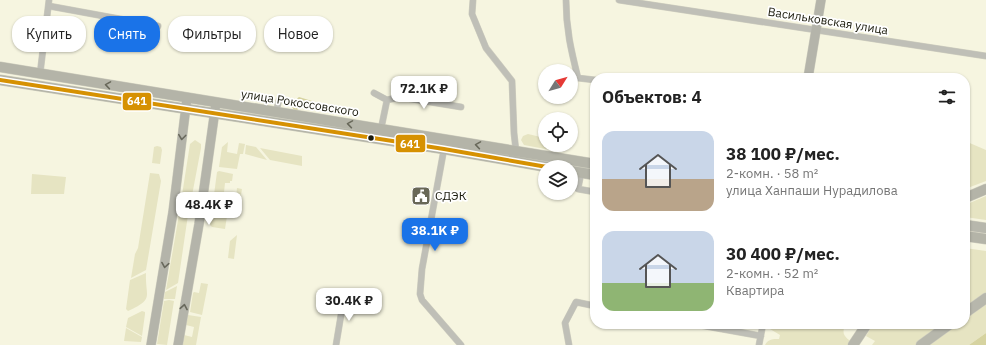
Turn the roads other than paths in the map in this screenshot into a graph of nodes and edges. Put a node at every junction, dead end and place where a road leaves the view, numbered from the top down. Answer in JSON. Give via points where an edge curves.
{"nodes":[{"id":1,"x":473,"y":0,"type":"edge"},
{"id":2,"x":566,"y":0,"type":"edge"},
{"id":3,"x":619,"y":0,"type":"edge"},
{"id":4,"x":821,"y":0,"type":"edge"},
{"id":5,"x":49,"y":3,"type":"edge"},
{"id":6,"x":111,"y":16,"type":"edge"},
{"id":7,"x":815,"y":30,"type":"junction"},
{"id":8,"x":986,"y":56,"type":"edge"},
{"id":9,"x":0,"y":67,"type":"edge"},
{"id":10,"x":809,"y":73,"type":"edge"},
{"id":11,"x":40,"y":74,"type":"junction"},
{"id":12,"x":590,"y":79,"type":"edge"},
{"id":13,"x":0,"y":80,"type":"edge"},
{"id":14,"x":374,"y":93,"type":"dead end"},
{"id":15,"x":187,"y":98,"type":"junction"},
{"id":16,"x":279,"y":100,"type":"dead end"},
{"id":17,"x":387,"y":100,"type":"junction"},
{"id":18,"x":216,"y":103,"type":"junction"},
{"id":19,"x":461,"y":107,"type":"dead end"},
{"id":20,"x":186,"y":109,"type":"junction"},
{"id":21,"x":276,"y":112,"type":"junction"},
{"id":22,"x":215,"y":114,"type":"junction"},
{"id":23,"x":381,"y":129,"type":"junction"},
{"id":24,"x":444,"y":149,"type":"junction"},
{"id":25,"x":516,"y":151,"type":"junction"},
{"id":26,"x":590,"y":163,"type":"edge"},
{"id":27,"x":538,"y":165,"type":"edge"},
{"id":28,"x":578,"y":172,"type":"edge"},
{"id":29,"x":590,"y":175,"type":"edge"},
{"id":30,"x":578,"y":189,"type":"edge"},
{"id":31,"x":986,"y":189,"type":"edge"},
{"id":32,"x":590,"y":191,"type":"edge"},
{"id":33,"x":970,"y":196,"type":"edge"},
{"id":34,"x":970,"y":226,"type":"edge"},
{"id":35,"x":986,"y":228,"type":"edge"},
{"id":36,"x":970,"y":237,"type":"edge"},
{"id":37,"x":986,"y":239,"type":"edge"},
{"id":38,"x":986,"y":298,"type":"edge"},
{"id":39,"x":367,"y":304,"type":"dead end"},
{"id":40,"x":590,"y":305,"type":"edge"},
{"id":41,"x":970,"y":309,"type":"edge"},
{"id":42,"x":722,"y":329,"type":"edge"},
{"id":43,"x":762,"y":329,"type":"edge"},
{"id":44,"x":864,"y":329,"type":"edge"},
{"id":45,"x":943,"y":329,"type":"edge"},
{"id":46,"x":761,"y":336,"type":"junction"},
{"id":47,"x":151,"y":345,"type":"edge"},
{"id":48,"x":178,"y":345,"type":"edge"},
{"id":49,"x":336,"y":345,"type":"edge"},
{"id":50,"x":461,"y":345,"type":"edge"},
{"id":51,"x":569,"y":345,"type":"edge"},
{"id":52,"x":759,"y":345,"type":"edge"},
{"id":53,"x":852,"y":345,"type":"edge"},
{"id":54,"x":921,"y":345,"type":"edge"}],
"edges":[{"from":1,"to":25,"type":"street","via":[[472,14],[486,48],[512,81]]},
{"from":2,"to":12,"type":"street","via":[[570,44],[578,78]]},
{"from":3,"to":7,"type":"street","name":"Васильковская улица"},
{"from":4,"to":7,"type":"main road"},
{"from":5,"to":6,"type":"street"},
{"from":5,"to":11,"type":"street"},
{"from":7,"to":8,"type":"street","name":"Васильковская улица"},
{"from":7,"to":10,"type":"main road"},
{"from":9,"to":11,"type":"highway","name":"улица Рокоссовского"},
{"from":15,"to":11,"type":"highway","name":"улица Рокоссовского","one_way":true},
{"from":13,"to":20,"type":"highway","name":"улица Рокоссовского"},
{"from":14,"to":17,"type":"street"},
{"from":15,"to":18,"type":"highway","name":"улица Рокоссовского"},
{"from":15,"to":20,"type":"main road"},
{"from":16,"to":21,"type":"street"},
{"from":17,"to":19,"type":"street","via":[[400,97]]},
{"from":17,"to":23,"type":"street"},
{"from":18,"to":21,"type":"highway","name":"улица Рокоссовского"},
{"from":18,"to":22,"type":"main road"},
{"from":20,"to":22,"type":"highway","name":"улица Рокоссовского"},
{"from":20,"to":47,"type":"main road","one_way":true,"via":[[173,212]]},
{"from":23,"to":21,"type":"highway","name":"улица Рокоссовского","one_way":true},
{"from":22,"to":24,"type":"highway","name":"улица Рокоссовского"},
{"from":48,"to":22,"type":"main road","one_way":true},
{"from":25,"to":23,"type":"highway","name":"улица Рокоссовского","one_way":true},
{"from":24,"to":27,"type":"highway","name":"улица Рокоссовского"},
{"from":24,"to":50,"type":"street","via":[[422,269],[420,294],[422,300]]},
{"from":25,"to":26,"type":"highway","name":"улица Рокоссовского"},
{"from":28,"to":29,"type":"highway"},
{"from":30,"to":32,"type":"street"},
{"from":31,"to":33,"type":"highway"},
{"from":34,"to":35,"type":"main road"},
{"from":36,"to":37,"type":"highway"},
{"from":38,"to":41,"type":"main road"},
{"from":39,"to":49,"type":"street","via":[[354,301],[342,309]]},
{"from":40,"to":51,"type":"street","via":[[576,302],[565,322]]},
{"from":42,"to":46,"type":"street"},
{"from":43,"to":46,"type":"street"},
{"from":44,"to":53,"type":"main road"},
{"from":45,"to":54,"type":"main road"},
{"from":46,"to":52,"type":"street"}]}
